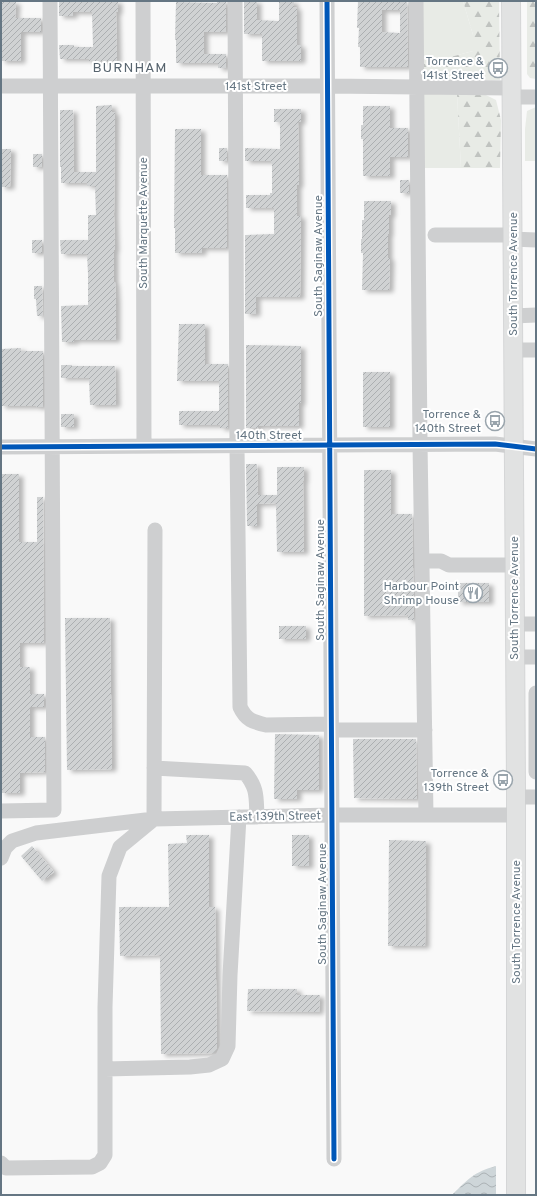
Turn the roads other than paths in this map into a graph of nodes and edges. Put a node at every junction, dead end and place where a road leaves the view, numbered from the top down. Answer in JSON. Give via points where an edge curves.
{"nodes":[{"id":1,"x":50,"y":1,"type":"edge"},
{"id":2,"x":142,"y":1,"type":"edge"},
{"id":3,"x":235,"y":1,"type":"edge"},
{"id":4,"x":327,"y":1,"type":"edge"},
{"id":5,"x":416,"y":1,"type":"edge"},
{"id":6,"x":511,"y":1,"type":"edge"},
{"id":7,"x":1,"y":86,"type":"edge"},
{"id":8,"x":51,"y":86,"type":"junction"},
{"id":9,"x":143,"y":86,"type":"junction"},
{"id":10,"x":235,"y":86,"type":"junction"},
{"id":11,"x":328,"y":86,"type":"junction"},
{"id":12,"x":416,"y":86,"type":"junction"},
{"id":13,"x":512,"y":92,"type":"junction"},
{"id":14,"x":536,"y":97,"type":"edge"},
{"id":15,"x":435,"y":235,"type":"dead end"},
{"id":16,"x":512,"y":237,"type":"junction"},
{"id":17,"x":536,"y":240,"type":"edge"},
{"id":18,"x":513,"y":316,"type":"junction"},
{"id":19,"x":536,"y":316,"type":"edge"},
{"id":20,"x":513,"y":350,"type":"junction"},
{"id":21,"x":536,"y":350,"type":"edge"},
{"id":22,"x":420,"y":444,"type":"junction"},
{"id":23,"x":329,"y":445,"type":"junction"},
{"id":24,"x":53,"y":446,"type":"junction"},
{"id":25,"x":144,"y":446,"type":"junction"},
{"id":26,"x":237,"y":446,"type":"junction"},
{"id":27,"x":514,"y":446,"type":"junction"},
{"id":28,"x":1,"y":447,"type":"edge"},
{"id":29,"x":536,"y":449,"type":"edge"},
{"id":30,"x":155,"y":530,"type":"dead end"},
{"id":31,"x":422,"y":561,"type":"junction"},
{"id":32,"x":514,"y":565,"type":"junction"},
{"id":33,"x":514,"y":624,"type":"junction"},
{"id":34,"x":536,"y":624,"type":"edge"},
{"id":35,"x":515,"y":657,"type":"junction"},
{"id":36,"x":536,"y":657,"type":"edge"},
{"id":37,"x":536,"y":693,"type":"edge"},
{"id":38,"x":331,"y":727,"type":"junction"},
{"id":39,"x":425,"y":730,"type":"junction"},
{"id":40,"x":154,"y":768,"type":"junction"},
{"id":41,"x":536,"y":772,"type":"edge"},
{"id":42,"x":536,"y":797,"type":"edge"},
{"id":43,"x":516,"y":806,"type":"junction"},
{"id":44,"x":1,"y":811,"type":"edge"},
{"id":45,"x":332,"y":815,"type":"junction"},
{"id":46,"x":426,"y":815,"type":"junction"},
{"id":47,"x":239,"y":817,"type":"junction"},
{"id":48,"x":257,"y":817,"type":"junction"},
{"id":49,"x":154,"y":819,"type":"junction"},
{"id":50,"x":1,"y":858,"type":"edge"},
{"id":51,"x":105,"y":1069,"type":"junction"},
{"id":52,"x":334,"y":1159,"type":"dead end"},
{"id":53,"x":1,"y":1163,"type":"edge"},
{"id":54,"x":516,"y":1195,"type":"edge"}],
"edges":[{"from":1,"to":8,"type":"street"},
{"from":2,"to":9,"type":"street","name":"South Marquette Avenue"},
{"from":3,"to":10,"type":"street"},
{"from":4,"to":11,"type":"street","name":"South Saginaw Avenue"},
{"from":5,"to":12,"type":"street"},
{"from":6,"to":13,"type":"main road","name":"South Torrence Avenue"},
{"from":7,"to":8,"type":"street","name":"141st Street"},
{"from":8,"to":9,"type":"street","name":"141st Street"},
{"from":8,"to":24,"type":"street"},
{"from":9,"to":10,"type":"street","name":"141st Street"},
{"from":9,"to":25,"type":"street","name":"South Marquette Avenue"},
{"from":10,"to":11,"type":"street","name":"141st Street"},
{"from":10,"to":26,"type":"street"},
{"from":11,"to":12,"type":"street","name":"141st Street"},
{"from":11,"to":23,"type":"street","name":"South Saginaw Avenue"},
{"from":12,"to":13,"type":"street","name":"141st Street"},
{"from":12,"to":22,"type":"street"},
{"from":13,"to":14,"type":"street","name":"141st Street"},
{"from":13,"to":16,"type":"main road","name":"South Torrence Avenue"},
{"from":15,"to":16,"type":"street"},
{"from":16,"to":17,"type":"street"},
{"from":16,"to":18,"type":"main road","name":"South Torrence Avenue"},
{"from":18,"to":19,"type":"street"},
{"from":18,"to":20,"type":"main road","name":"South Torrence Avenue"},
{"from":20,"to":21,"type":"street"},
{"from":20,"to":27,"type":"main road","name":"South Torrence Avenue"},
{"from":22,"to":23,"type":"street","name":"140th Street"},
{"from":22,"to":27,"type":"street","name":"140th Street"},
{"from":22,"to":31,"type":"street"},
{"from":23,"to":26,"type":"street","name":"140th Street"},
{"from":23,"to":38,"type":"street","name":"South Saginaw Avenue"},
{"from":24,"to":25,"type":"street","name":"140th Street"},
{"from":24,"to":28,"type":"street","name":"140th Street"},
{"from":24,"to":44,"type":"street","via":[[54,810]]},
{"from":25,"to":26,"type":"street","name":"140th Street"},
{"from":26,"to":38,"type":"street","via":[[240,707],[250,720],[266,725]]},
{"from":27,"to":29,"type":"street","name":"140th Street"},
{"from":27,"to":32,"type":"main road","name":"South Torrence Avenue"},
{"from":30,"to":40,"type":"street"},
{"from":31,"to":32,"type":"street","via":[[441,561],[449,565]]},
{"from":31,"to":39,"type":"street"},
{"from":32,"to":33,"type":"main road","name":"South Torrence Avenue"},
{"from":33,"to":34,"type":"street"},
{"from":33,"to":35,"type":"main road","name":"South Torrence Avenue"},
{"from":35,"to":36,"type":"street"},
{"from":35,"to":43,"type":"main road","name":"South Torrence Avenue"},
{"from":37,"to":41,"type":"street"},
{"from":38,"to":39,"type":"street"},
{"from":38,"to":45,"type":"street","name":"South Saginaw Avenue"},
{"from":39,"to":46,"type":"street"},
{"from":40,"to":48,"type":"street","via":[[245,773],[256,791]]},
{"from":40,"to":49,"type":"street"},
{"from":42,"to":43,"type":"street","name":"East 139th Street"},
{"from":43,"to":46,"type":"street","name":"East 139th Street"},
{"from":43,"to":54,"type":"main road","name":"South Torrence Avenue"},
{"from":45,"to":46,"type":"street","name":"East 139th Street"},
{"from":45,"to":48,"type":"street","name":"East 139th Street"},
{"from":45,"to":52,"type":"street","name":"South Saginaw Avenue"},
{"from":47,"to":48,"type":"street","name":"East 139th Street"},
{"from":47,"to":49,"type":"street","name":"East 139th Street"},
{"from":47,"to":51,"type":"street","via":[[228,1046],[222,1059],[209,1065],[190,1067]]},
{"from":49,"to":50,"type":"street","name":"East 139th Street","via":[[36,833],[12,841],[5,848]]},
{"from":49,"to":51,"type":"street","via":[[120,847],[110,876]]},
{"from":51,"to":53,"type":"street","via":[[105,1155],[100,1163],[92,1167],[6,1168]]}]}
